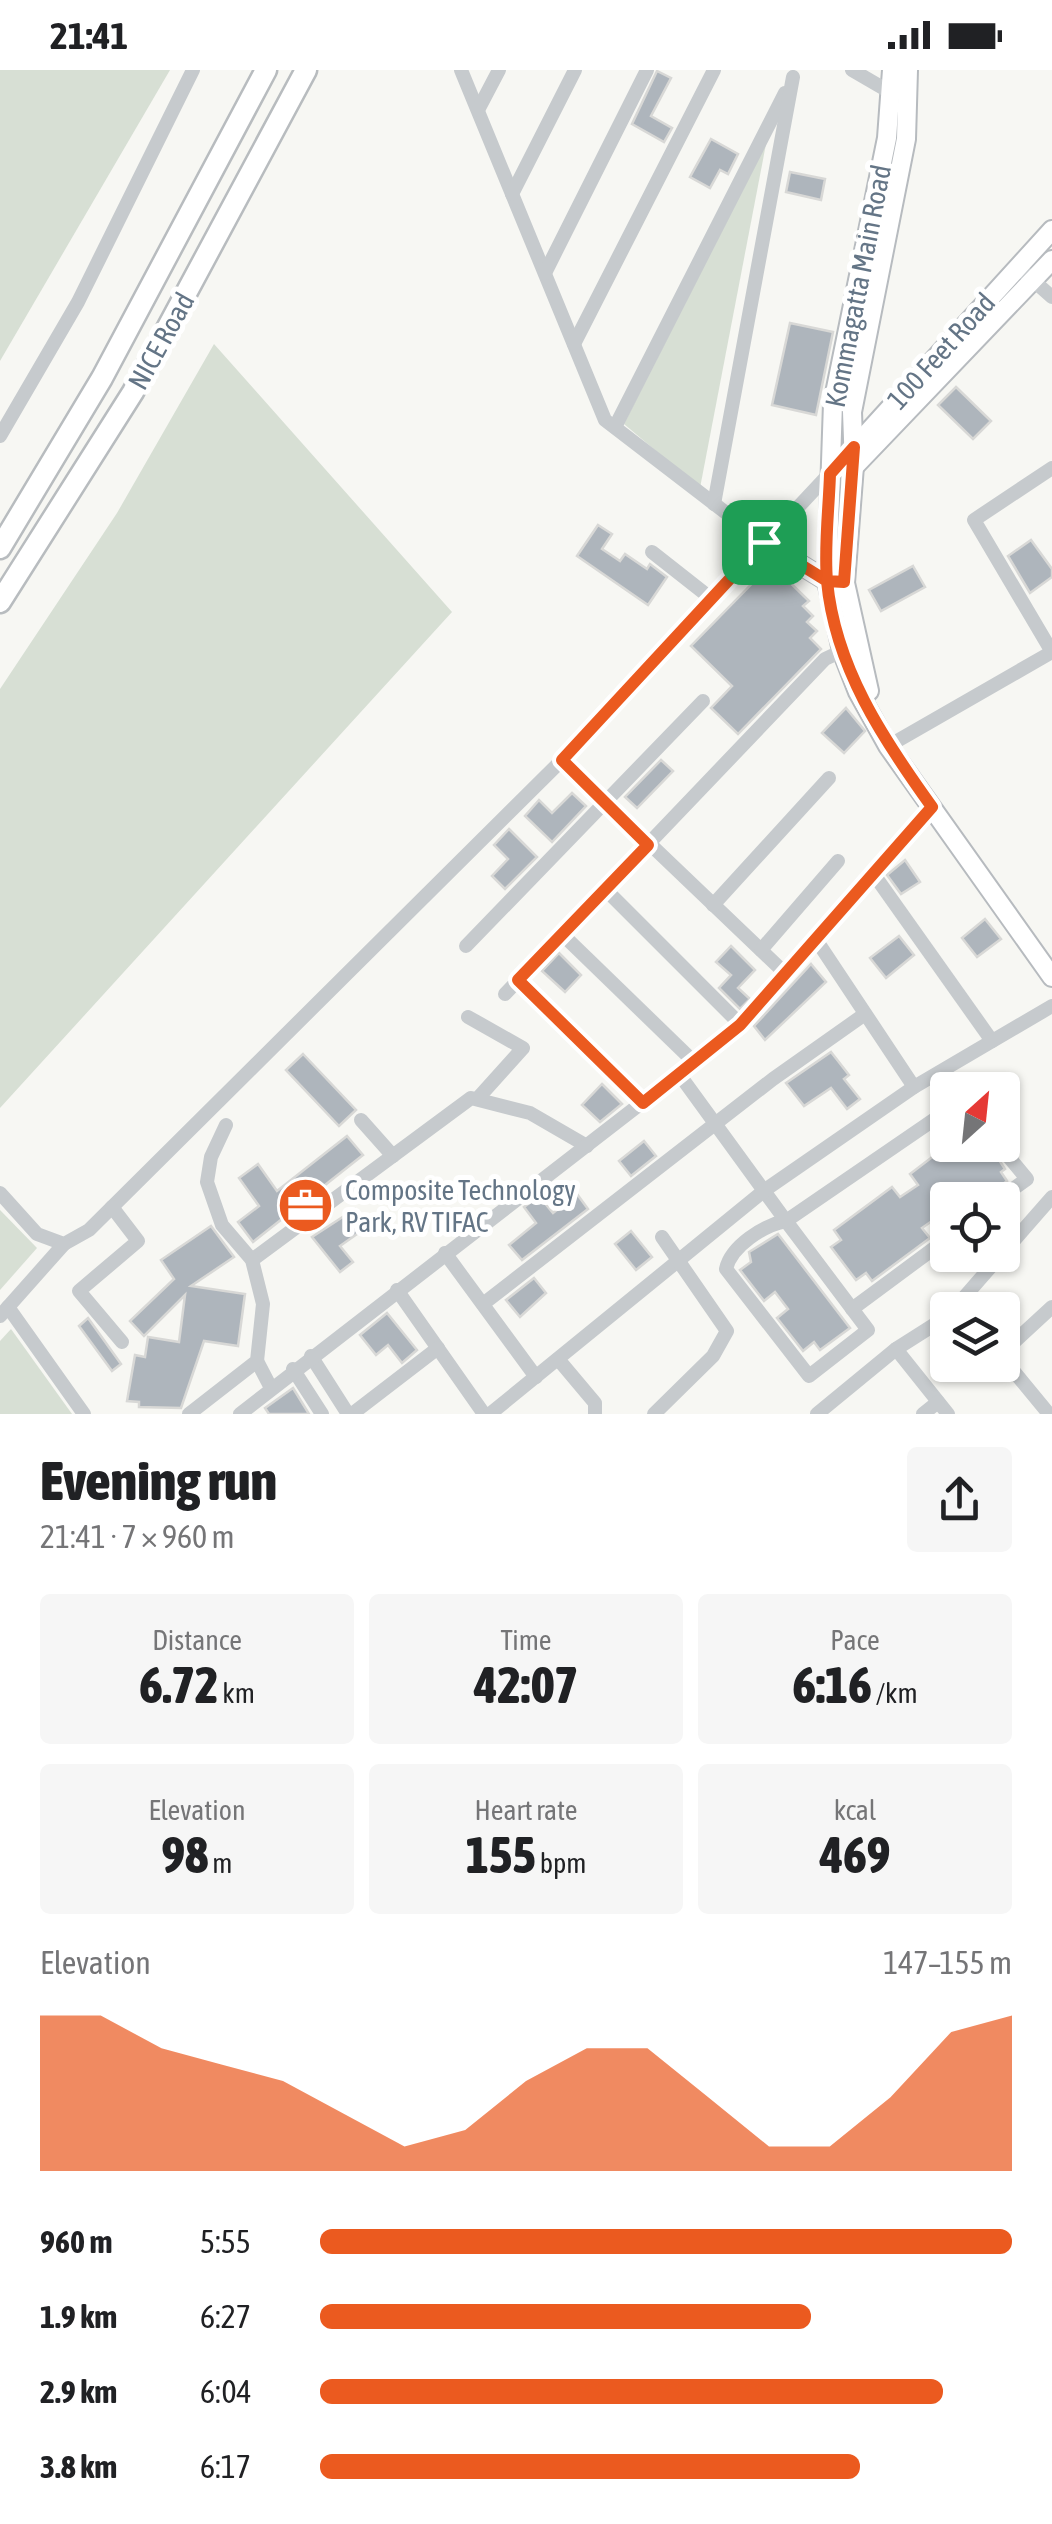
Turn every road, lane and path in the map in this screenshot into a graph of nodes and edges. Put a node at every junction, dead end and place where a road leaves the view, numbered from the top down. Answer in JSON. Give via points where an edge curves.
{"nodes":[{"id":1,"x":194,"y":70,"type":"edge"},
{"id":2,"x":266,"y":70,"type":"edge"},
{"id":3,"x":306,"y":70,"type":"edge"},
{"id":4,"x":461,"y":70,"type":"edge"},
{"id":5,"x":499,"y":70,"type":"edge"},
{"id":6,"x":575,"y":70,"type":"edge"},
{"id":7,"x":647,"y":70,"type":"edge"},
{"id":8,"x":714,"y":70,"type":"edge"},
{"id":9,"x":852,"y":70,"type":"edge"},
{"id":10,"x":902,"y":71,"type":"edge"},
{"id":11,"x":795,"y":74,"type":"edge"},
{"id":12,"x":900,"y":97,"type":"junction"},
{"id":13,"x":478,"y":110,"type":"junction"},
{"id":14,"x":512,"y":194,"type":"junction"},
{"id":15,"x":1052,"y":230,"type":"edge"},
{"id":16,"x":1052,"y":260,"type":"edge"},
{"id":17,"x":1018,"y":266,"type":"junction"},
{"id":18,"x":545,"y":274,"type":"junction"},
{"id":19,"x":1033,"y":280,"type":"junction"},
{"id":20,"x":1052,"y":298,"type":"edge"},
{"id":21,"x":574,"y":344,"type":"junction"},
{"id":22,"x":615,"y":427,"type":"junction"},
{"id":23,"x":0,"y":436,"type":"edge"},
{"id":24,"x":854,"y":457,"type":"junction"},
{"id":25,"x":1052,"y":468,"type":"edge"},
{"id":26,"x":830,"y":483,"type":"junction"},
{"id":27,"x":714,"y":504,"type":"junction"},
{"id":28,"x":764,"y":542,"type":"junction"},
{"id":29,"x":0,"y":548,"type":"edge"},
{"id":30,"x":652,"y":552,"type":"dead end"},
{"id":31,"x":836,"y":582,"type":"junction"},
{"id":32,"x":713,"y":600,"type":"junction"},
{"id":33,"x":0,"y":602,"type":"edge"},
{"id":34,"x":842,"y":650,"type":"junction"},
{"id":35,"x":1052,"y":652,"type":"edge"},
{"id":36,"x":703,"y":701,"type":"dead end"},
{"id":37,"x":897,"y":740,"type":"junction"},
{"id":38,"x":562,"y":760,"type":"junction"},
{"id":39,"x":830,"y":778,"type":"dead end"},
{"id":40,"x":604,"y":802,"type":"junction"},
{"id":41,"x":932,"y":807,"type":"junction"},
{"id":42,"x":648,"y":845,"type":"junction"},
{"id":43,"x":838,"y":861,"type":"dead end"},
{"id":44,"x":875,"y":876,"type":"junction"},
{"id":45,"x":606,"y":890,"type":"junction"},
{"id":46,"x":713,"y":905,"type":"junction"},
{"id":47,"x":562,"y":934,"type":"junction"},
{"id":48,"x":817,"y":941,"type":"junction"},
{"id":49,"x":466,"y":946,"type":"dead end"},
{"id":50,"x":760,"y":950,"type":"junction"},
{"id":51,"x":1052,"y":958,"type":"edge"},
{"id":52,"x":787,"y":975,"type":"junction"},
{"id":53,"x":1052,"y":978,"type":"edge"},
{"id":54,"x":518,"y":980,"type":"junction"},
{"id":55,"x":505,"y":994,"type":"dead end"},
{"id":56,"x":1052,"y":1006,"type":"edge"},
{"id":57,"x":865,"y":1014,"type":"junction"},
{"id":58,"x":468,"y":1017,"type":"dead end"},
{"id":59,"x":740,"y":1025,"type":"junction"},
{"id":60,"x":992,"y":1041,"type":"junction"},
{"id":61,"x":694,"y":1062,"type":"junction"},
{"id":62,"x":679,"y":1074,"type":"junction"},
{"id":63,"x":914,"y":1087,"type":"junction"},
{"id":64,"x":478,"y":1097,"type":"junction"},
{"id":65,"x":643,"y":1103,"type":"junction"},
{"id":66,"x":361,"y":1120,"type":"dead end"},
{"id":67,"x":930,"y":1122,"type":"edge"},
{"id":68,"x":716,"y":1125,"type":"junction"},
{"id":69,"x":226,"y":1126,"type":"dead end"},
{"id":70,"x":587,"y":1146,"type":"junction"},
{"id":71,"x":393,"y":1156,"type":"junction"},
{"id":72,"x":1013,"y":1162,"type":"edge"},
{"id":73,"x":1020,"y":1184,"type":"edge"},
{"id":74,"x":764,"y":1190,"type":"junction"},
{"id":75,"x":0,"y":1193,"type":"edge"},
{"id":76,"x":1052,"y":1197,"type":"edge"},
{"id":77,"x":112,"y":1207,"type":"junction"},
{"id":78,"x":786,"y":1221,"type":"junction"},
{"id":79,"x":1020,"y":1233,"type":"edge"},
{"id":80,"x":662,"y":1237,"type":"dead end"},
{"id":81,"x":64,"y":1244,"type":"junction"},
{"id":82,"x":930,"y":1251,"type":"edge"},
{"id":83,"x":445,"y":1254,"type":"junction"},
{"id":84,"x":252,"y":1260,"type":"junction"},
{"id":85,"x":679,"y":1260,"type":"junction"},
{"id":86,"x":988,"y":1272,"type":"edge"},
{"id":87,"x":397,"y":1290,"type":"junction"},
{"id":88,"x":972,"y":1292,"type":"edge"},
{"id":89,"x":483,"y":1304,"type":"junction"},
{"id":90,"x":1052,"y":1307,"type":"edge"},
{"id":91,"x":852,"y":1309,"type":"junction"},
{"id":92,"x":4,"y":1312,"type":"edge"},
{"id":93,"x":930,"y":1327,"type":"edge"},
{"id":94,"x":1020,"y":1338,"type":"edge"},
{"id":95,"x":122,"y":1342,"type":"dead end"},
{"id":96,"x":438,"y":1348,"type":"junction"},
{"id":97,"x":896,"y":1349,"type":"junction"},
{"id":98,"x":311,"y":1356,"type":"junction"},
{"id":99,"x":558,"y":1358,"type":"junction"},
{"id":100,"x":257,"y":1361,"type":"junction"},
{"id":101,"x":293,"y":1370,"type":"junction"},
{"id":102,"x":536,"y":1377,"type":"junction"},
{"id":103,"x":1020,"y":1378,"type":"edge"},
{"id":104,"x":271,"y":1388,"type":"junction"},
{"id":105,"x":943,"y":1408,"type":"edge"},
{"id":106,"x":820,"y":1412,"type":"edge"},
{"id":107,"x":491,"y":1413,"type":"edge"},
{"id":108,"x":84,"y":1414,"type":"edge"},
{"id":109,"x":189,"y":1414,"type":"edge"},
{"id":110,"x":240,"y":1414,"type":"edge"},
{"id":111,"x":322,"y":1414,"type":"edge"},
{"id":112,"x":350,"y":1414,"type":"edge"},
{"id":113,"x":596,"y":1414,"type":"edge"},
{"id":114,"x":654,"y":1414,"type":"edge"},
{"id":115,"x":923,"y":1414,"type":"edge"},
{"id":116,"x":1049,"y":1414,"type":"edge"}],
"edges":[{"from":1,"to":23,"type":"street","via":[[78,302]]},
{"from":2,"to":29,"type":"highway","name":"NICE Road","via":[[102,378]]},
{"from":3,"to":33,"type":"highway","name":"NICE Road","via":[[101,448]]},
{"from":4,"to":13,"type":"street"},
{"from":5,"to":13,"type":"street"},
{"from":6,"to":14,"type":"street"},
{"from":7,"to":18,"type":"street"},
{"from":8,"to":21,"type":"street"},
{"from":9,"to":12,"type":"street"},
{"from":10,"to":12,"type":"main road","name":"Kommagatta Main Road"},
{"from":11,"to":22,"type":"street"},
{"from":11,"to":27,"type":"street"},
{"from":12,"to":24,"type":"main road","name":"Kommagatta Main Road","via":[[906,138],[852,412]]},
{"from":12,"to":26,"type":"main road","name":"Kommagatta Main Road","via":[[833,403]]},
{"from":13,"to":14,"type":"street"},
{"from":14,"to":18,"type":"street"},
{"from":15,"to":17,"type":"main road","name":"100 Feet Road"},
{"from":16,"to":19,"type":"main road","name":"100 Feet Road"},
{"from":17,"to":19,"type":"street"},
{"from":17,"to":24,"type":"main road","name":"100 Feet Road"},
{"from":18,"to":21,"type":"street"},
{"from":19,"to":20,"type":"street"},
{"from":19,"to":24,"type":"main road","name":"100 Feet Road"},
{"from":21,"to":22,"type":"street","via":[[605,420]]},
{"from":22,"to":27,"type":"street"},
{"from":24,"to":26,"type":"main road","name":"100 Feet Road"},
{"from":24,"to":31,"type":"main road","name":"Kommagatta Main Road"},
{"from":25,"to":35,"type":"street","via":[[974,520]]},
{"from":26,"to":28,"type":"street"},
{"from":26,"to":31,"type":"main road","name":"Kommagatta Main Road"},
{"from":27,"to":28,"type":"street"},
{"from":28,"to":31,"type":"main road"},
{"from":28,"to":32,"type":"street"},
{"from":30,"to":32,"type":"street"},
{"from":31,"to":34,"type":"main road","name":"Kommagatta Main Road"},
{"from":31,"to":37,"type":"main road","name":"Kommagatta Main Road","via":[[867,687]]},
{"from":32,"to":38,"type":"street"},
{"from":34,"to":41,"type":"main road","name":"Kommagatta Main Road","via":[[888,746]]},
{"from":34,"to":42,"type":"street","via":[[825,659]]},
{"from":35,"to":37,"type":"street"},
{"from":36,"to":40,"type":"street"},
{"from":37,"to":51,"type":"main road","name":"Kommagatta Main Road"},
{"from":38,"to":40,"type":"street"},
{"from":38,"to":77,"type":"street"},
{"from":39,"to":46,"type":"street"},
{"from":40,"to":42,"type":"street"},
{"from":40,"to":49,"type":"street"},
{"from":41,"to":44,"type":"street"},
{"from":41,"to":53,"type":"main road","name":"Kommagatta Main Road"},
{"from":42,"to":45,"type":"street"},
{"from":42,"to":46,"type":"street"},
{"from":43,"to":50,"type":"street"},
{"from":44,"to":48,"type":"street"},
{"from":44,"to":60,"type":"street"},
{"from":45,"to":47,"type":"street"},
{"from":45,"to":59,"type":"street"},
{"from":46,"to":50,"type":"street"},
{"from":47,"to":54,"type":"street"},
{"from":47,"to":61,"type":"street"},
{"from":48,"to":52,"type":"street"},
{"from":48,"to":57,"type":"street"},
{"from":50,"to":52,"type":"street"},
{"from":52,"to":59,"type":"street"},
{"from":54,"to":55,"type":"street"},
{"from":54,"to":65,"type":"street"},
{"from":56,"to":60,"type":"street"},
{"from":57,"to":63,"type":"street"},
{"from":57,"to":68,"type":"street"},
{"from":58,"to":64,"type":"street","via":[[523,1048]]},
{"from":59,"to":61,"type":"street"},
{"from":60,"to":63,"type":"street"},
{"from":61,"to":62,"type":"street"},
{"from":62,"to":65,"type":"street"},
{"from":62,"to":68,"type":"street"},
{"from":63,"to":74,"type":"street"},
{"from":64,"to":70,"type":"street","via":[[530,1112]]},
{"from":64,"to":71,"type":"street"},
{"from":65,"to":70,"type":"street"},
{"from":66,"to":71,"type":"street"},
{"from":67,"to":78,"type":"street"},
{"from":68,"to":74,"type":"street"},
{"from":68,"to":89,"type":"street"},
{"from":69,"to":84,"type":"street","via":[[206,1182],[222,1225]]},
{"from":70,"to":83,"type":"street"},
{"from":71,"to":84,"type":"street"},
{"from":72,"to":73,"type":"street","via":[[1026,1179]]},
{"from":74,"to":78,"type":"street"},
{"from":74,"to":85,"type":"street"},
{"from":75,"to":81,"type":"street","via":[[37,1234]]},
{"from":76,"to":79,"type":"street"},
{"from":77,"to":81,"type":"street"},
{"from":77,"to":95,"type":"street","via":[[138,1241],[79,1291]]},
{"from":78,"to":91,"type":"street"},
{"from":78,"to":91,"type":"street","via":[[770,1224],[729,1257],[726,1269],[809,1376],[868,1330]]},
{"from":80,"to":85,"type":"street"},
{"from":81,"to":92,"type":"street"},
{"from":82,"to":91,"type":"street"},
{"from":83,"to":87,"type":"street"},
{"from":83,"to":89,"type":"street"},
{"from":84,"to":100,"type":"street","via":[[263,1304]]},
{"from":85,"to":99,"type":"street"},
{"from":85,"to":114,"type":"street","via":[[727,1331],[713,1356]]},
{"from":86,"to":88,"type":"street"},
{"from":87,"to":96,"type":"street"},
{"from":87,"to":98,"type":"street"},
{"from":89,"to":102,"type":"street"},
{"from":90,"to":94,"type":"street"},
{"from":92,"to":108,"type":"street"},
{"from":93,"to":97,"type":"street"},
{"from":96,"to":107,"type":"street"},
{"from":96,"to":112,"type":"street"},
{"from":97,"to":105,"type":"street"},
{"from":97,"to":106,"type":"street"},
{"from":98,"to":101,"type":"street"},
{"from":98,"to":112,"type":"street"},
{"from":99,"to":102,"type":"street"},
{"from":99,"to":113,"type":"street","via":[[595,1403]]},
{"from":100,"to":104,"type":"street"},
{"from":100,"to":109,"type":"street"},
{"from":101,"to":104,"type":"street"},
{"from":101,"to":111,"type":"street"},
{"from":102,"to":107,"type":"street"},
{"from":103,"to":116,"type":"street"},
{"from":104,"to":110,"type":"street"},
{"from":105,"to":115,"type":"street"}]}
